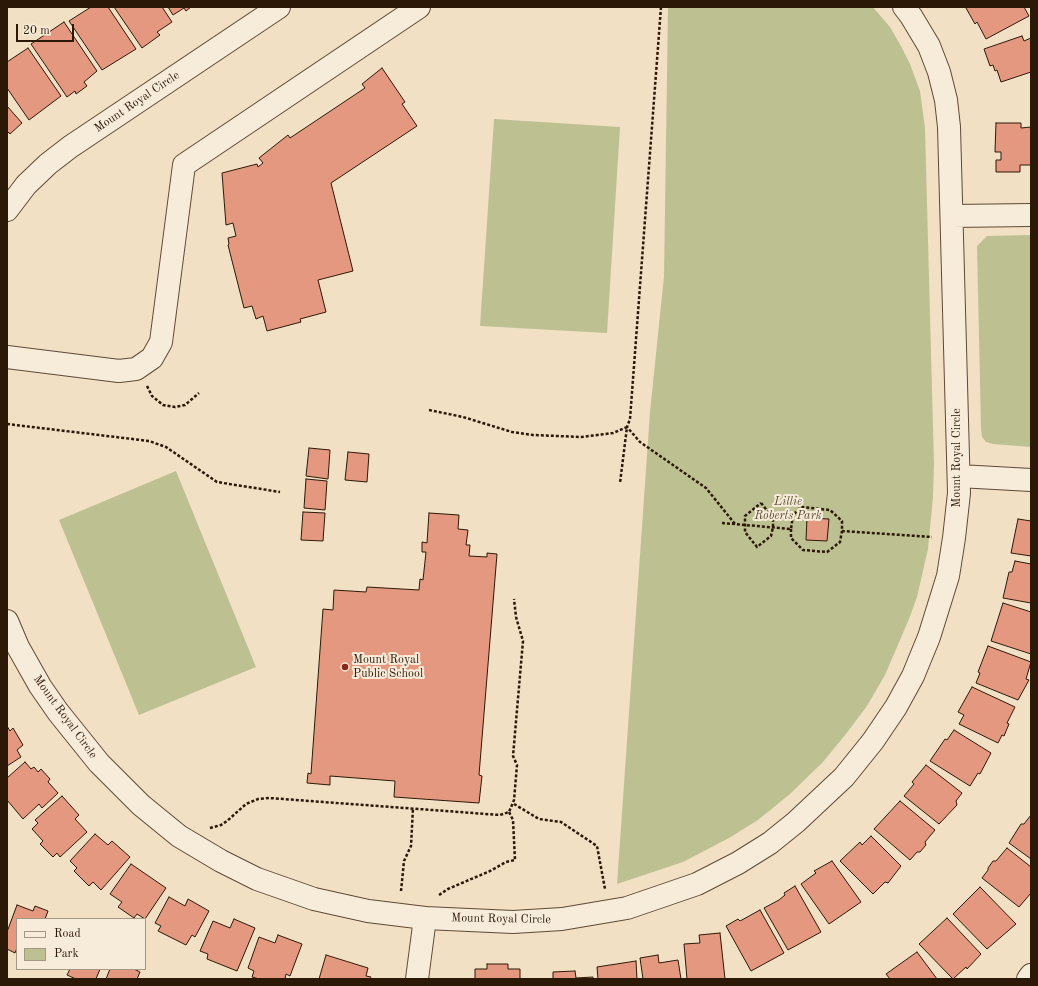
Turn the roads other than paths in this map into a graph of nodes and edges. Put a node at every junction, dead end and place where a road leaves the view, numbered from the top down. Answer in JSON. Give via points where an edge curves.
{"nodes":[{"id":1,"x":279,"y":7,"type":"edge"},
{"id":2,"x":419,"y":7,"type":"edge"},
{"id":3,"x":904,"y":7,"type":"edge"},
{"id":4,"x":7,"y":210,"type":"edge"},
{"id":5,"x":1031,"y":215,"type":"edge"},
{"id":6,"x":952,"y":216,"type":"junction"},
{"id":7,"x":7,"y":357,"type":"edge"},
{"id":8,"x":959,"y":476,"type":"junction"},
{"id":9,"x":1031,"y":480,"type":"edge"},
{"id":10,"x":7,"y":621,"type":"edge"},
{"id":11,"x":425,"y":918,"type":"junction"},
{"id":12,"x":1031,"y":975,"type":"edge"},
{"id":13,"x":417,"y":979,"type":"edge"},
{"id":14,"x":1028,"y":979,"type":"edge"}],
"edges":[{"from":1,"to":4,"type":"street","name":"Mount Royal Circle","via":[[70,147],[26,185]]},
{"from":2,"to":7,"type":"street","via":[[184,165],[161,342],[152,358],[138,367],[119,371]]},
{"from":3,"to":6,"type":"street","name":"Mount Royal Circle","via":[[929,46],[946,100]]},
{"from":5,"to":6,"type":"street"},
{"from":6,"to":8,"type":"street","name":"Mount Royal Circle"},
{"from":8,"to":9,"type":"street"},
{"from":8,"to":11,"type":"street","name":"Mount Royal Circle","via":[[948,576],[929,637],[913,676],[873,741],[844,777],[796,822],[770,843],[697,884],[627,908],[562,919],[513,922]]},
{"from":10,"to":11,"type":"street","name":"Mount Royal Circle","via":[[40,686],[83,746],[118,784],[179,836],[257,879],[314,899],[368,911]]},
{"from":11,"to":13,"type":"street"},
{"from":12,"to":14,"type":"street"}]}
